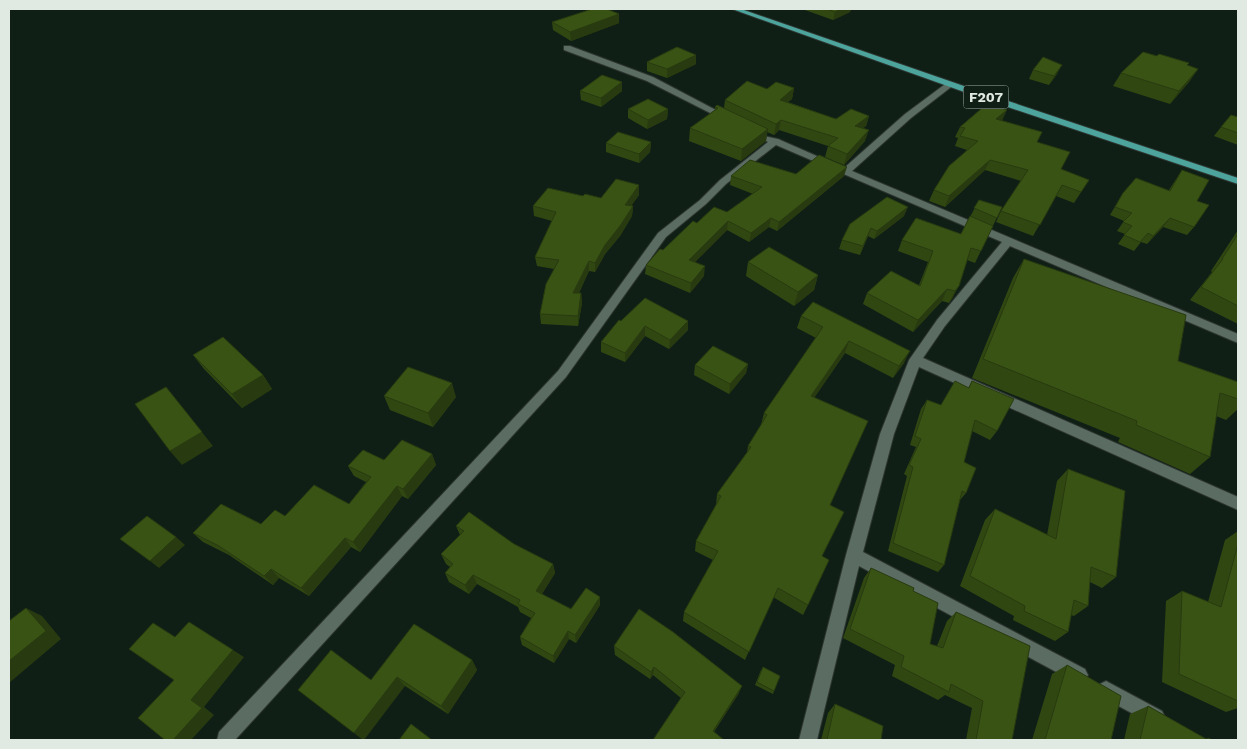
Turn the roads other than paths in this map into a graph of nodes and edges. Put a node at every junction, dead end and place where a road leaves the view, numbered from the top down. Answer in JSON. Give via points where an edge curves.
{"nodes":[{"id":1,"x":735,"y":9,"type":"edge"},
{"id":2,"x":566,"y":48,"type":"dead end"},
{"id":3,"x":951,"y":84,"type":"junction"},
{"id":4,"x":739,"y":124,"type":"edge"},
{"id":5,"x":757,"y":132,"type":"edge"},
{"id":6,"x":774,"y":141,"type":"junction"},
{"id":7,"x":846,"y":171,"type":"junction"},
{"id":8,"x":1238,"y":181,"type":"edge"},
{"id":9,"x":1008,"y":241,"type":"junction"},
{"id":10,"x":1238,"y":339,"type":"edge"},
{"id":11,"x":915,"y":360,"type":"junction"},
{"id":12,"x":1238,"y":504,"type":"edge"},
{"id":13,"x":854,"y":555,"type":"junction"},
{"id":14,"x":1174,"y":726,"type":"edge"},
{"id":15,"x":225,"y":738,"type":"dead end"},
{"id":16,"x":808,"y":740,"type":"edge"}],
"edges":[{"from":1,"to":3,"type":"main road","number":"F207"},
{"from":2,"to":4,"type":"street","via":[[650,79]]},
{"from":3,"to":7,"type":"street","via":[[908,116]]},
{"from":3,"to":8,"type":"main road","number":"F207"},
{"from":5,"to":6,"type":"street"},
{"from":6,"to":7,"type":"street"},
{"from":6,"to":15,"type":"street","via":[[662,235],[562,374]]},
{"from":7,"to":9,"type":"street"},
{"from":9,"to":10,"type":"street"},
{"from":9,"to":11,"type":"street"},
{"from":11,"to":12,"type":"street"},
{"from":11,"to":13,"type":"street","via":[[887,434]]},
{"from":13,"to":14,"type":"street"},
{"from":13,"to":16,"type":"street"}]}
